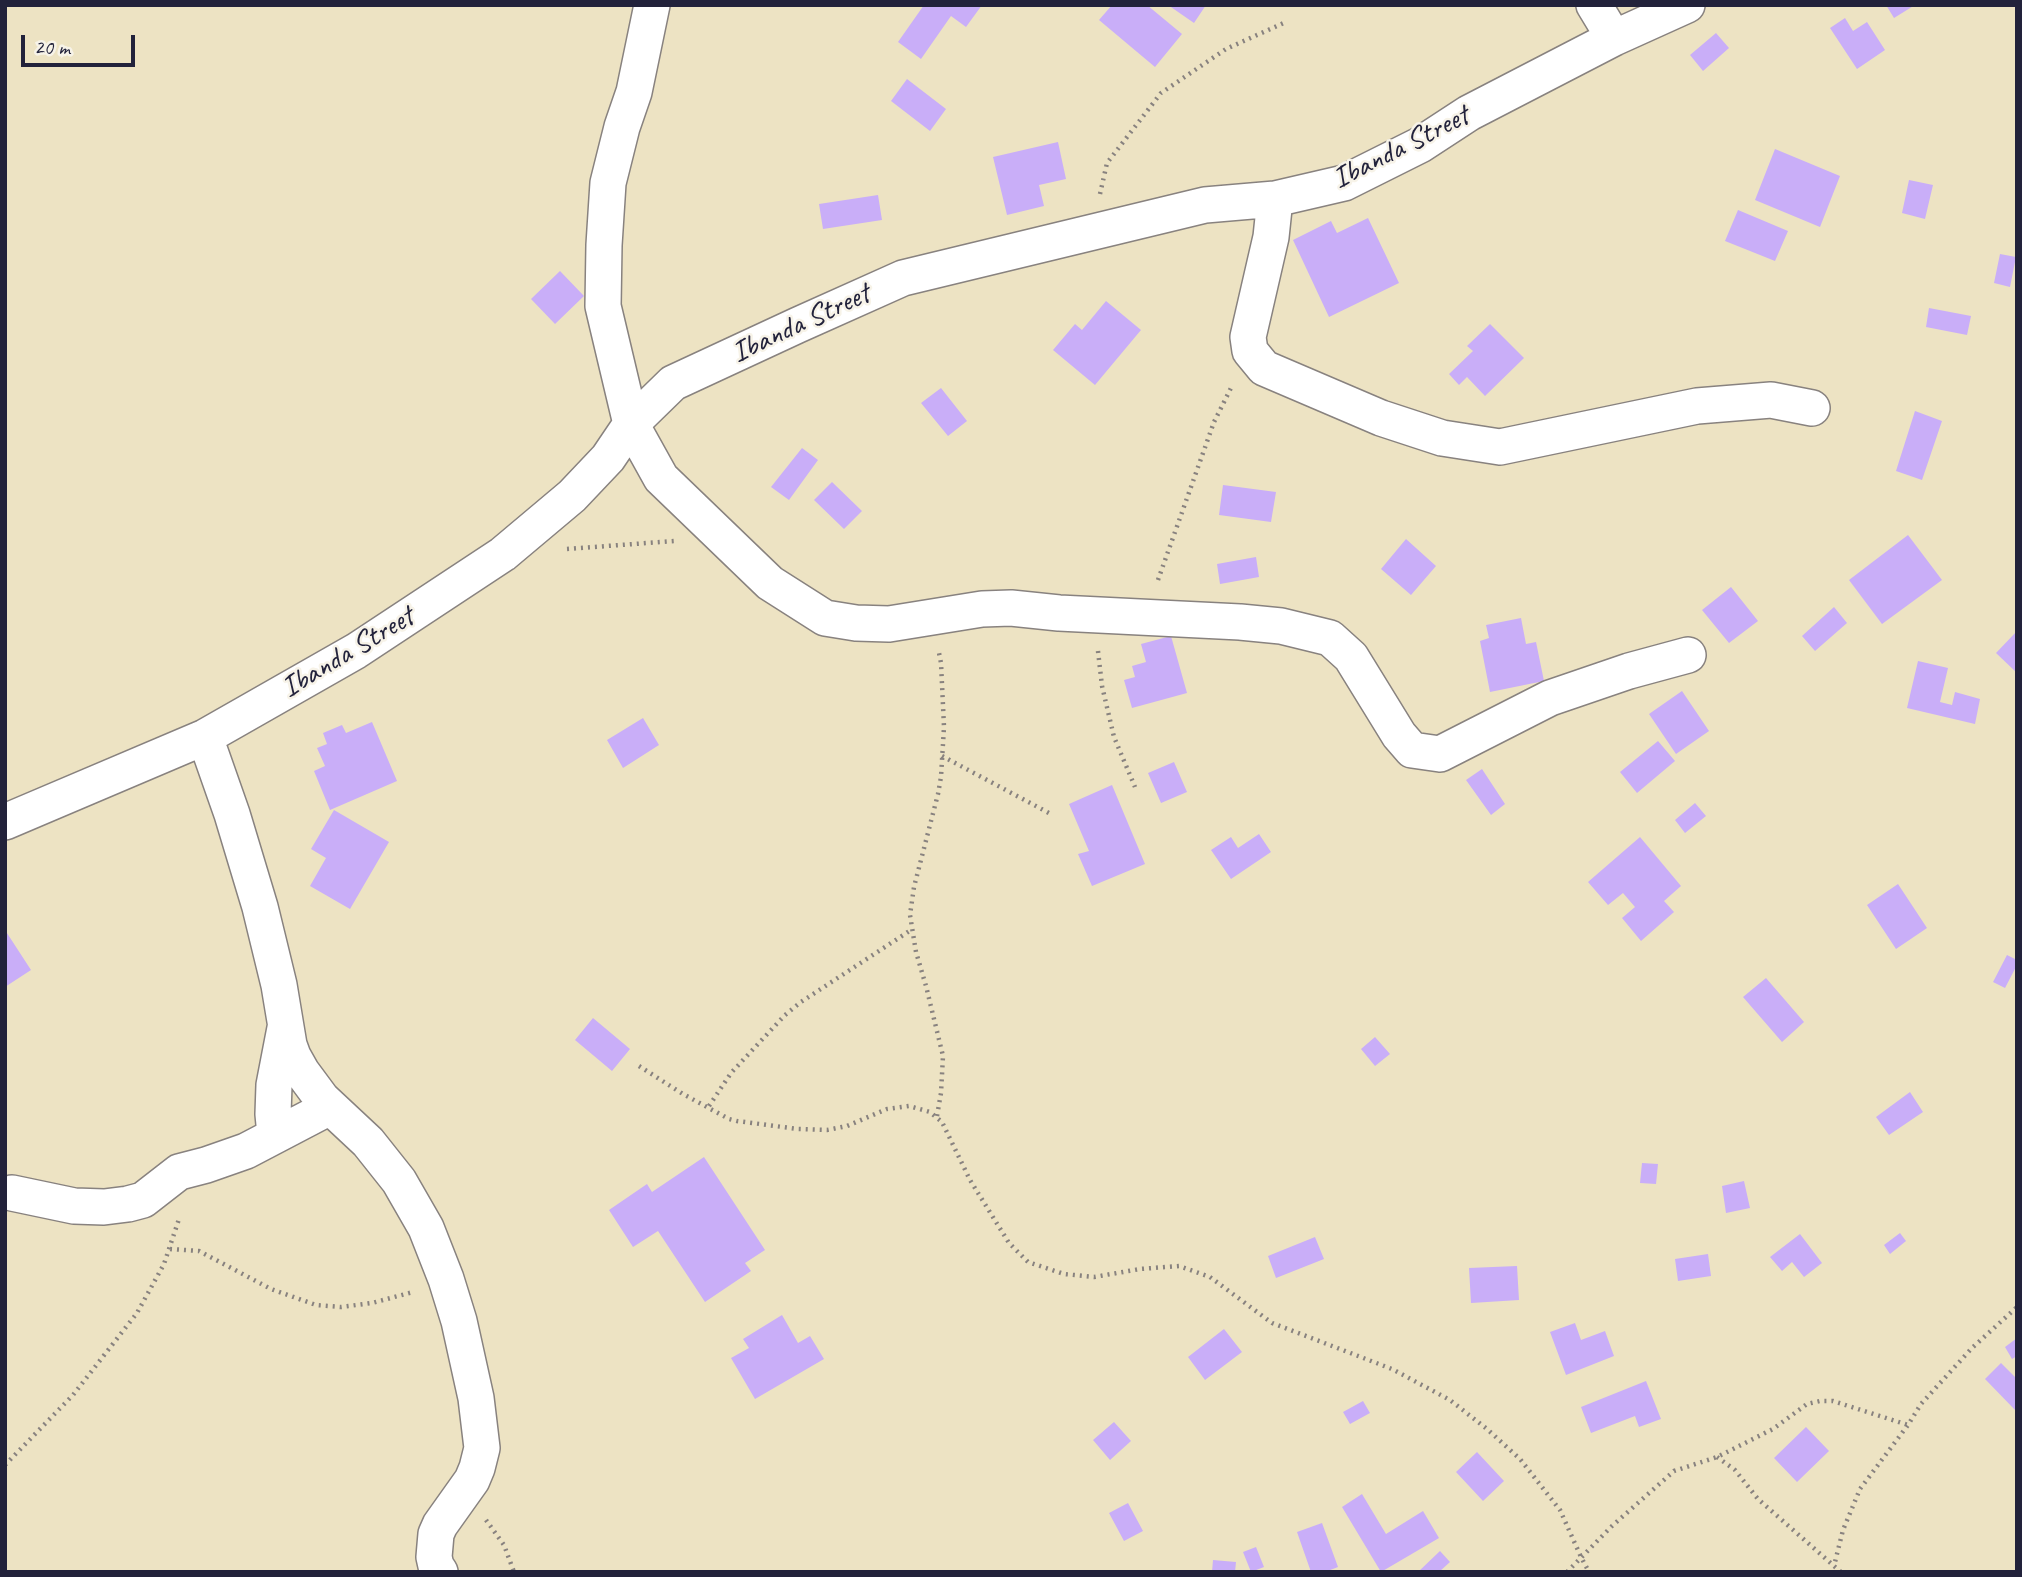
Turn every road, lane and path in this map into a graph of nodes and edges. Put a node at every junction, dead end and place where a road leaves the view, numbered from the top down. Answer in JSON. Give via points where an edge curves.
{"nodes":[{"id":1,"x":652,"y":5,"type":"edge"},
{"id":2,"x":1594,"y":5,"type":"edge"},
{"id":3,"x":1687,"y":5,"type":"edge"},
{"id":4,"x":1286,"y":22,"type":"dead end"},
{"id":5,"x":1614,"y":38,"type":"junction"},
{"id":6,"x":1275,"y":199,"type":"junction"},
{"id":7,"x":1092,"y":233,"type":"junction"},
{"id":8,"x":1250,"y":351,"type":"junction"},
{"id":9,"x":1812,"y":408,"type":"dead end"},
{"id":10,"x":631,"y":424,"type":"junction"},
{"id":11,"x":722,"y":537,"type":"junction"},
{"id":12,"x":503,"y":554,"type":"junction"},
{"id":13,"x":1099,"y":615,"type":"junction"},
{"id":14,"x":1144,"y":617,"type":"junction"},
{"id":15,"x":929,"y":618,"type":"junction"},
{"id":16,"x":1688,"y":655,"type":"dead end"},
{"id":17,"x":205,"y":737,"type":"junction"},
{"id":18,"x":942,"y":756,"type":"junction"},
{"id":19,"x":1135,"y":788,"type":"dead end"},
{"id":20,"x":1049,"y":813,"type":"dead end"},
{"id":21,"x":5,"y":822,"type":"edge"},
{"id":22,"x":911,"y":930,"type":"junction"},
{"id":23,"x":286,"y":1024,"type":"junction"},
{"id":24,"x":639,"y":1066,"type":"dead end"},
{"id":25,"x":709,"y":1106,"type":"junction"},
{"id":26,"x":330,"y":1107,"type":"junction"},
{"id":27,"x":937,"y":1116,"type":"junction"},
{"id":28,"x":275,"y":1135,"type":"junction"},
{"id":29,"x":206,"y":1166,"type":"junction"},
{"id":30,"x":12,"y":1193,"type":"dead end"},
{"id":31,"x":170,"y":1249,"type":"junction"},
{"id":32,"x":446,"y":1279,"type":"junction"},
{"id":33,"x":2017,"y":1307,"type":"edge"},
{"id":34,"x":1908,"y":1425,"type":"junction"},
{"id":35,"x":1717,"y":1457,"type":"junction"},
{"id":36,"x":5,"y":1465,"type":"edge"},
{"id":37,"x":463,"y":1492,"type":"junction"},
{"id":38,"x":1581,"y":1558,"type":"junction"},
{"id":39,"x":1834,"y":1566,"type":"junction"},
{"id":40,"x":440,"y":1572,"type":"edge"},
{"id":41,"x":514,"y":1572,"type":"edge"},
{"id":42,"x":1567,"y":1572,"type":"edge"},
{"id":43,"x":1589,"y":1572,"type":"edge"},
{"id":44,"x":1841,"y":1572,"type":"edge"}],
"edges":[{"from":1,"to":10,"type":"street","via":[[608,183],[604,245],[603,306]]},
{"from":2,"to":5,"type":"street"},
{"from":3,"to":5,"type":"street","name":"Ibanda Street"},
{"from":4,"to":7,"type":"path","via":[[1226,49],[1161,93],[1107,163]]},
{"from":5,"to":6,"type":"street","name":"Ibanda Street","via":[[1344,184]]},
{"from":6,"to":7,"type":"street","name":"Ibanda Street","via":[[1205,205]]},
{"from":6,"to":8,"type":"street","via":[[1248,337]]},
{"from":7,"to":10,"type":"street","name":"Ibanda Street","via":[[903,278],[673,383]]},
{"from":8,"to":9,"type":"street","via":[[1264,368],[1381,418],[1442,438],[1500,447],[1697,406],[1771,400]]},
{"from":8,"to":14,"type":"path","via":[[1214,422]]},
{"from":10,"to":11,"type":"street","via":[[661,478]]},
{"from":10,"to":12,"type":"street","name":"Ibanda Street","via":[[572,496]]},
{"from":11,"to":12,"type":"path"},
{"from":11,"to":15,"type":"street","via":[[770,583],[825,618],[889,624]]},
{"from":12,"to":17,"type":"street","name":"Ibanda Street","via":[[356,651]]},
{"from":13,"to":14,"type":"street"},
{"from":13,"to":15,"type":"street","via":[[1011,608]]},
{"from":13,"to":19,"type":"path","via":[[1098,649],[1107,712]]},
{"from":14,"to":16,"type":"street","via":[[1240,621],[1329,638],[1351,657],[1412,750],[1440,754],[1550,698]]},
{"from":15,"to":18,"type":"path","via":[[941,663]]},
{"from":17,"to":21,"type":"street","name":"Ibanda Street"},
{"from":17,"to":23,"type":"street","via":[[260,907]]},
{"from":18,"to":20,"type":"path"},
{"from":18,"to":22,"type":"path","via":[[938,794],[911,903]]},
{"from":22,"to":25,"type":"path","via":[[785,1015],[730,1073]]},
{"from":22,"to":27,"type":"path","via":[[943,1056]]},
{"from":23,"to":26,"type":"street","via":[[298,1064]]},
{"from":23,"to":28,"type":"street","via":[[274,1085]]},
{"from":24,"to":25,"type":"path"},
{"from":25,"to":27,"type":"path","via":[[737,1121],[816,1130],[909,1106]]},
{"from":26,"to":28,"type":"street"},
{"from":26,"to":32,"type":"street","via":[[368,1142],[400,1181],[426,1228]]},
{"from":27,"to":38,"type":"path","via":[[1009,1243],[1028,1262],[1064,1274],[1094,1277],[1179,1266],[1210,1277],[1272,1322],[1392,1369],[1450,1400],[1520,1460],[1560,1510]]},
{"from":28,"to":29,"type":"street"},
{"from":29,"to":30,"type":"street","via":[[179,1172],[143,1200],[104,1208]]},
{"from":29,"to":31,"type":"path","via":[[188,1192]]},
{"from":31,"to":32,"type":"path","via":[[199,1251],[271,1289],[327,1307],[401,1297]]},
{"from":31,"to":36,"type":"path","via":[[137,1313],[73,1395]]},
{"from":32,"to":37,"type":"street","via":[[480,1419],[482,1448]]},
{"from":33,"to":34,"type":"path","via":[[1964,1357]]},
{"from":34,"to":35,"type":"path","via":[[1820,1401],[1807,1404],[1773,1429]]},
{"from":34,"to":39,"type":"path","via":[[1860,1489]]},
{"from":35,"to":38,"type":"path","via":[[1674,1471]]},
{"from":35,"to":39,"type":"path"},
{"from":37,"to":40,"type":"street","via":[[436,1534],[434,1558]]},
{"from":37,"to":41,"type":"path","via":[[504,1545]]},
{"from":38,"to":42,"type":"path"},
{"from":38,"to":43,"type":"path"},
{"from":39,"to":44,"type":"path"}]}
